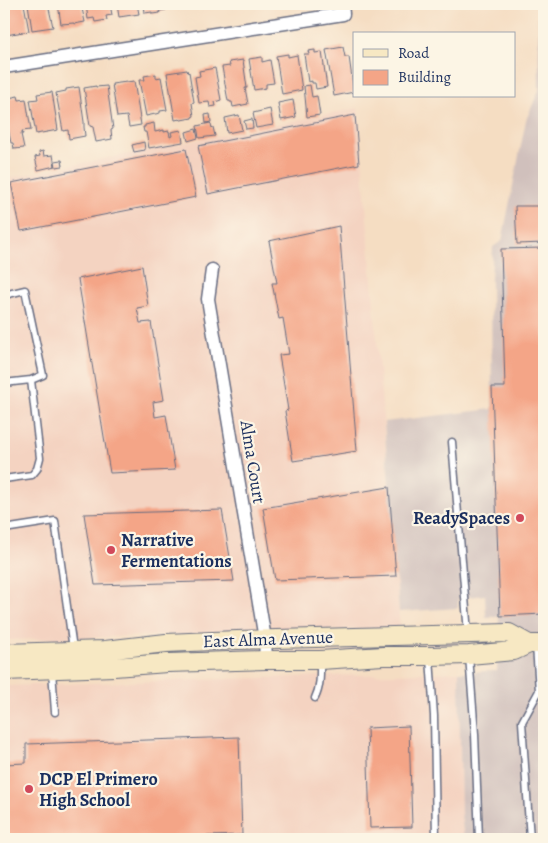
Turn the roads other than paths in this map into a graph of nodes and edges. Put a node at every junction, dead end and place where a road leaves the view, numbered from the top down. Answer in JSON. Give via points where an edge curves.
{"nodes":[{"id":1,"x":343,"y":9,"type":"edge"},
{"id":2,"x":4,"y":67,"type":"edge"},
{"id":3,"x":212,"y":270,"type":"dead end"},
{"id":4,"x":4,"y":295,"type":"edge"},
{"id":5,"x":31,"y":380,"type":"junction"},
{"id":6,"x":4,"y":383,"type":"edge"},
{"id":7,"x":452,"y":442,"type":"dead end"},
{"id":8,"x":4,"y":479,"type":"edge"},
{"id":9,"x":4,"y":529,"type":"edge"},
{"id":10,"x":468,"y":634,"type":"junction"},
{"id":11,"x":265,"y":639,"type":"junction"},
{"id":12,"x":537,"y":644,"type":"edge"},
{"id":13,"x":73,"y":651,"type":"junction"},
{"id":14,"x":4,"y":653,"type":"edge"},
{"id":15,"x":469,"y":654,"type":"junction"},
{"id":16,"x":430,"y":656,"type":"junction"},
{"id":17,"x":266,"y":660,"type":"junction"},
{"id":18,"x":320,"y":660,"type":"junction"},
{"id":19,"x":52,"y":670,"type":"junction"},
{"id":20,"x":4,"y":671,"type":"edge"},
{"id":21,"x":542,"y":691,"type":"edge"},
{"id":22,"x":315,"y":698,"type":"dead end"},
{"id":23,"x":55,"y":712,"type":"dead end"},
{"id":24,"x":436,"y":839,"type":"edge"},
{"id":25,"x":479,"y":839,"type":"edge"},
{"id":26,"x":530,"y":839,"type":"edge"}],
"edges":[{"from":1,"to":2,"type":"street"},
{"from":3,"to":11,"type":"street","name":"Alma Court","via":[[208,298]]},
{"from":4,"to":5,"type":"lane","via":[[25,290],[43,375]]},
{"from":5,"to":6,"type":"lane"},
{"from":5,"to":8,"type":"lane","via":[[40,458],[32,474]]},
{"from":7,"to":10,"type":"lane"},
{"from":9,"to":13,"type":"lane","via":[[55,521]]},
{"from":10,"to":11,"type":"main road","name":"East Alma Avenue"},
{"from":10,"to":12,"type":"main road","name":"East Alma Avenue","via":[[508,633]]},
{"from":11,"to":13,"type":"main road","name":"East Alma Avenue"},
{"from":11,"to":17,"type":"street","name":"Alma Court"},
{"from":12,"to":15,"type":"main road","name":"East Alma Avenue","via":[[514,651]]},
{"from":12,"to":21,"type":"lane"},
{"from":13,"to":14,"type":"main road","name":"East Alma Avenue"},
{"from":15,"to":16,"type":"main road","name":"East Alma Avenue"},
{"from":15,"to":25,"type":"lane"},
{"from":16,"to":18,"type":"main road","name":"East Alma Avenue"},
{"from":16,"to":24,"type":"lane"},
{"from":17,"to":18,"type":"main road","name":"East Alma Avenue"},
{"from":17,"to":19,"type":"main road","name":"East Alma Avenue"},
{"from":18,"to":22,"type":"lane","via":[[320,684]]},
{"from":19,"to":20,"type":"main road","name":"East Alma Avenue"},
{"from":19,"to":23,"type":"lane"},
{"from":21,"to":26,"type":"lane","via":[[522,722]]}]}
